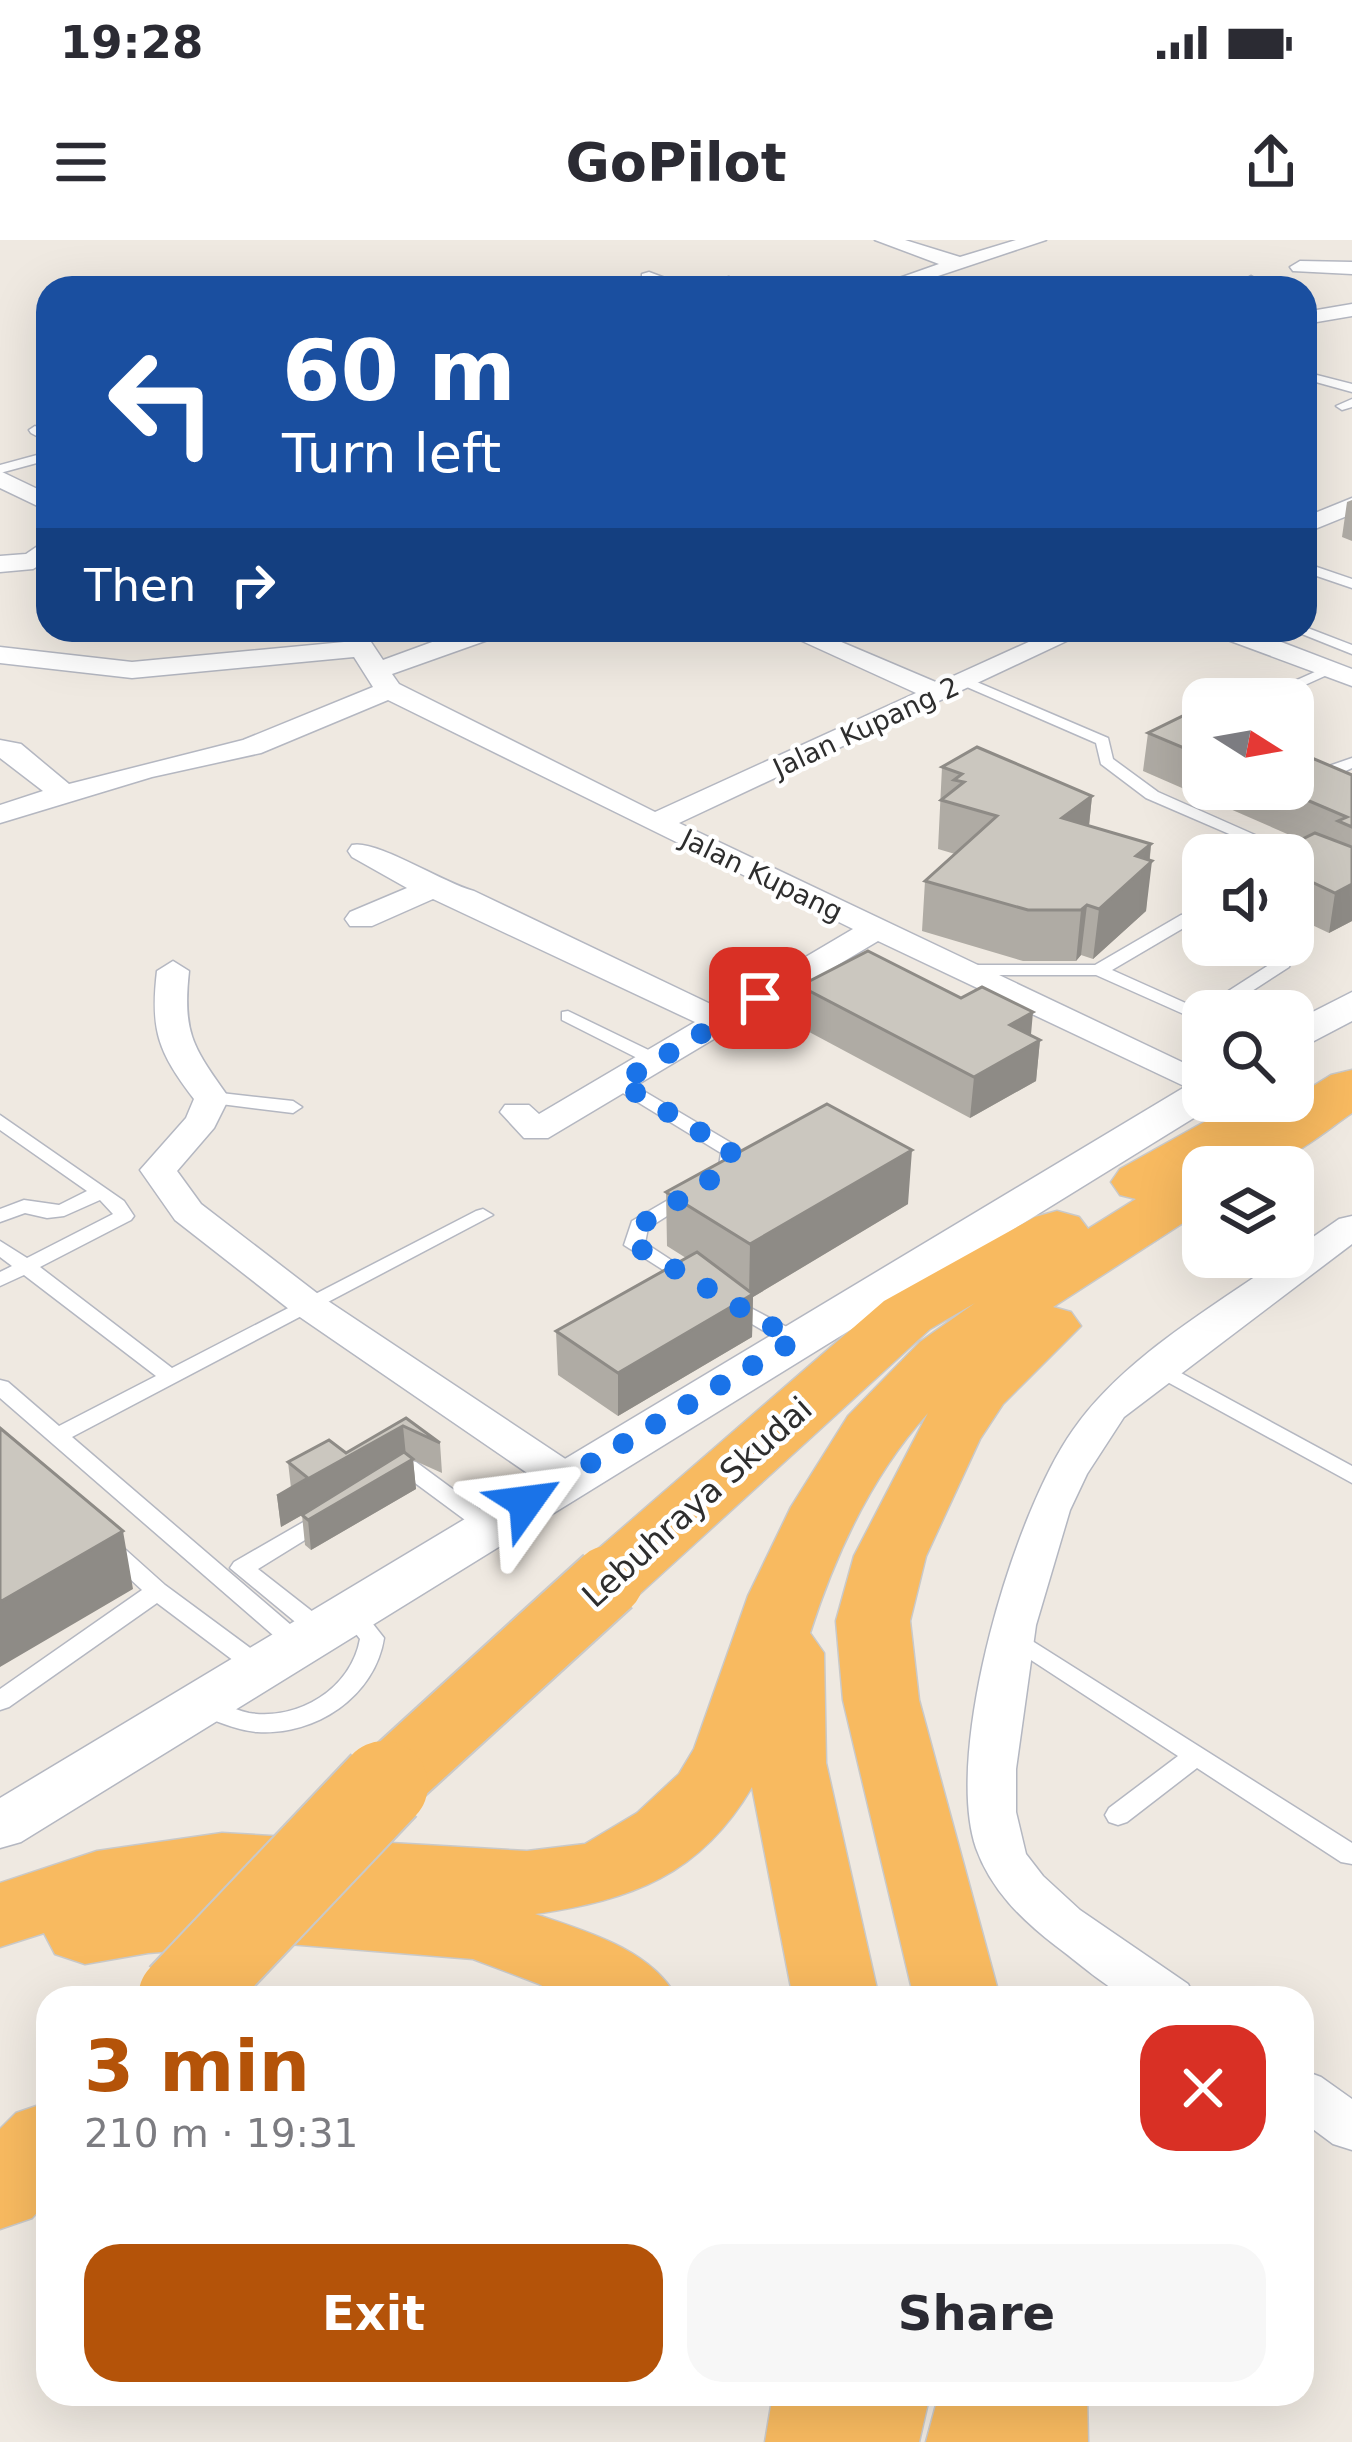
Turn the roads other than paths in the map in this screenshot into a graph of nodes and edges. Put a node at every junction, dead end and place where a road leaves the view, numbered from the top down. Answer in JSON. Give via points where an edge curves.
{"nodes":[{"id":1,"x":885,"y":240,"type":"edge"},
{"id":2,"x":1036,"y":240,"type":"edge"},
{"id":3,"x":954,"y":262,"type":"junction"},
{"id":4,"x":1300,"y":267,"type":"dead end"},
{"id":5,"x":1352,"y":268,"type":"edge"},
{"id":6,"x":922,"y":276,"type":"edge"},
{"id":7,"x":1317,"y":300,"type":"edge"},
{"id":8,"x":1349,"y":309,"type":"edge"},
{"id":9,"x":1317,"y":315,"type":"edge"},
{"id":10,"x":1317,"y":378,"type":"edge"},
{"id":11,"x":1352,"y":388,"type":"edge"},
{"id":12,"x":36,"y":460,"type":"edge"},
{"id":13,"x":0,"y":473,"type":"edge"},
{"id":14,"x":1317,"y":495,"type":"edge"},
{"id":15,"x":36,"y":501,"type":"edge"},
{"id":16,"x":1351,"y":505,"type":"edge"},
{"id":17,"x":1317,"y":521,"type":"edge"},
{"id":18,"x":36,"y":558,"type":"edge"},
{"id":19,"x":0,"y":564,"type":"edge"},
{"id":20,"x":1317,"y":571,"type":"edge"},
{"id":21,"x":1352,"y":584,"type":"edge"},
{"id":22,"x":1317,"y":637,"type":"edge"},
{"id":23,"x":442,"y":642,"type":"edge"},
{"id":24,"x":819,"y":642,"type":"edge"},
{"id":25,"x":1048,"y":642,"type":"edge"},
{"id":26,"x":1257,"y":642,"type":"edge"},
{"id":27,"x":1352,"y":650,"type":"edge"},
{"id":28,"x":0,"y":655,"type":"edge"},
{"id":29,"x":369,"y":660,"type":"edge"},
{"id":30,"x":1341,"y":674,"type":"edge"},
{"id":31,"x":965,"y":681,"type":"junction"},
{"id":32,"x":938,"y":694,"type":"junction"},
{"id":33,"x":0,"y":749,"type":"edge"},
{"id":34,"x":1352,"y":764,"type":"edge"},
{"id":35,"x":63,"y":793,"type":"junction"},
{"id":36,"x":1352,"y":802,"type":"edge"},
{"id":37,"x":0,"y":814,"type":"edge"},
{"id":38,"x":655,"y":823,"type":"junction"},
{"id":39,"x":1244,"y":834,"type":"edge"},
{"id":40,"x":363,"y":851,"type":"dead end"},
{"id":41,"x":431,"y":889,"type":"junction"},
{"id":42,"x":361,"y":919,"type":"dead end"},
{"id":43,"x":1182,"y":922,"type":"edge"},
{"id":44,"x":876,"y":929,"type":"junction"},
{"id":45,"x":1278,"y":966,"type":"edge"},
{"id":46,"x":963,"y":970,"type":"junction"},
{"id":47,"x":1099,"y":970,"type":"junction"},
{"id":48,"x":173,"y":971,"type":"dead end"},
{"id":49,"x":1242,"y":990,"type":"edge"},
{"id":50,"x":1352,"y":1004,"type":"edge"},
{"id":51,"x":1182,"y":1008,"type":"edge"},
{"id":52,"x":568,"y":1016,"type":"dead end"},
{"id":53,"x":721,"y":1022,"type":"junction"},
{"id":54,"x":1314,"y":1025,"type":"edge"},
{"id":55,"x":657,"y":1061,"type":"junction"},
{"id":56,"x":1352,"y":1063,"type":"edge"},
{"id":57,"x":1182,"y":1079,"type":"edge"},
{"id":58,"x":620,"y":1083,"type":"junction"},
{"id":59,"x":1314,"y":1084,"type":"edge"},
{"id":60,"x":1352,"y":1087,"type":"edge"},
{"id":61,"x":212,"y":1098,"type":"junction"},
{"id":62,"x":1182,"y":1102,"type":"edge"},
{"id":63,"x":293,"y":1107,"type":"dead end"},
{"id":64,"x":517,"y":1112,"type":"dead end"},
{"id":65,"x":0,"y":1121,"type":"edge"},
{"id":66,"x":1248,"y":1122,"type":"edge"},
{"id":67,"x":1352,"y":1134,"type":"edge"},
{"id":68,"x":1260,"y":1146,"type":"edge"},
{"id":69,"x":1314,"y":1158,"type":"edge"},
{"id":70,"x":101,"y":1192,"type":"junction"},
{"id":71,"x":1182,"y":1196,"type":"edge"},
{"id":72,"x":483,"y":1215,"type":"dead end"},
{"id":73,"x":0,"y":1216,"type":"edge"},
{"id":74,"x":1352,"y":1226,"type":"edge"},
{"id":75,"x":1182,"y":1240,"type":"edge"},
{"id":76,"x":0,"y":1247,"type":"edge"},
{"id":77,"x":27,"y":1267,"type":"junction"},
{"id":78,"x":0,"y":1280,"type":"edge"},
{"id":79,"x":308,"y":1305,"type":"junction"},
{"id":80,"x":795,"y":1340,"type":"junction"},
{"id":81,"x":1159,"y":1368,"type":"junction"},
{"id":82,"x":169,"y":1376,"type":"junction"},
{"id":83,"x":0,"y":1388,"type":"edge"},
{"id":84,"x":59,"y":1436,"type":"junction"},
{"id":85,"x":1352,"y":1476,"type":"edge"},
{"id":86,"x":564,"y":1478,"type":"junction"},
{"id":87,"x":488,"y":1526,"type":"junction"},
{"id":88,"x":86,"y":1528,"type":"edge"},
{"id":89,"x":238,"y":1578,"type":"junction"},
{"id":90,"x":157,"y":1591,"type":"junction"},
{"id":91,"x":785,"y":1595,"type":"junction"},
{"id":92,"x":1010,"y":1635,"type":"junction"},
{"id":93,"x":306,"y":1638,"type":"junction"},
{"id":94,"x":0,"y":1701,"type":"edge"},
{"id":95,"x":197,"y":1705,"type":"junction"},
{"id":96,"x":1197,"y":1755,"type":"junction"},
{"id":97,"x":1118,"y":1815,"type":"dead end"},
{"id":98,"x":0,"y":1826,"type":"edge"},
{"id":99,"x":1350,"y":1856,"type":"edge"},
{"id":100,"x":0,"y":1915,"type":"edge"},
{"id":101,"x":0,"y":1950,"type":"edge"},
{"id":102,"x":193,"y":1986,"type":"edge"},
{"id":103,"x":613,"y":1986,"type":"edge"},
{"id":104,"x":833,"y":1986,"type":"edge"},
{"id":105,"x":954,"y":1986,"type":"edge"},
{"id":106,"x":1152,"y":1986,"type":"edge"},
{"id":107,"x":1314,"y":2101,"type":"edge"},
{"id":108,"x":1352,"y":2128,"type":"edge"},
{"id":109,"x":36,"y":2152,"type":"edge"},
{"id":110,"x":0,"y":2190,"type":"edge"},
{"id":111,"x":820,"y":2406,"type":"edge"},
{"id":112,"x":878,"y":2406,"type":"edge"},
{"id":113,"x":985,"y":2406,"type":"edge"},
{"id":114,"x":1038,"y":2406,"type":"edge"},
{"id":115,"x":815,"y":2442,"type":"edge"},
{"id":116,"x":869,"y":2442,"type":"edge"},
{"id":117,"x":976,"y":2442,"type":"edge"},
{"id":118,"x":1038,"y":2442,"type":"edge"}],
"edges":[{"from":1,"to":3,"type":"street"},
{"from":2,"to":3,"type":"street"},
{"from":3,"to":6,"type":"street"},
{"from":4,"to":5,"type":"street"},
{"from":7,"to":8,"type":"street"},
{"from":8,"to":9,"type":"street"},
{"from":10,"to":11,"type":"lane"},
{"from":12,"to":13,"type":"lane"},
{"from":13,"to":15,"type":"street"},
{"from":14,"to":16,"type":"street"},
{"from":16,"to":17,"type":"street"},
{"from":18,"to":19,"type":"street"},
{"from":20,"to":21,"type":"lane"},
{"from":22,"to":27,"type":"lane"},
{"from":23,"to":29,"type":"street"},
{"from":24,"to":32,"type":"street"},
{"from":25,"to":31,"type":"street","name":"Jalan Kupang 2"},
{"from":26,"to":30,"type":"street"},
{"from":28,"to":29,"type":"street","via":[[34,652],[96,670]]},
{"from":29,"to":35,"type":"street","via":[[251,748]]},
{"from":29,"to":38,"type":"street","name":"Jalan Kupang"},
{"from":31,"to":32,"type":"street","name":"Jalan Kupang 2"},
{"from":31,"to":39,"type":"lane","via":[[1103,740],[1106,761],[1152,795]]},
{"from":32,"to":38,"type":"street","name":"Jalan Kupang 2"},
{"from":33,"to":35,"type":"street"},
{"from":34,"to":36,"type":"lane","via":[[1313,782]]},
{"from":35,"to":37,"type":"street"},
{"from":38,"to":44,"type":"street","name":"Jalan Kupang"},
{"from":40,"to":41,"type":"street"},
{"from":41,"to":42,"type":"street"},
{"from":41,"to":53,"type":"street"},
{"from":43,"to":47,"type":"lane"},
{"from":44,"to":46,"type":"street","name":"Jalan Kupang"},
{"from":44,"to":53,"type":"street"},
{"from":45,"to":49,"type":"lane"},
{"from":46,"to":47,"type":"lane"},
{"from":46,"to":57,"type":"street","name":"Jalan Kupang"},
{"from":47,"to":51,"type":"lane"},
{"from":48,"to":61,"type":"street","via":[[173,1049]]},
{"from":50,"to":54,"type":"street"},
{"from":52,"to":55,"type":"lane"},
{"from":53,"to":55,"type":"street"},
{"from":55,"to":58,"type":"street"},
{"from":56,"to":59,"type":"highway"},
{"from":58,"to":64,"type":"street","via":[[536,1132]]},
{"from":58,"to":80,"type":"lane","via":[[731,1151],[728,1168],[639,1226],[634,1245]]},
{"from":60,"to":68,"type":"highway"},
{"from":61,"to":63,"type":"lane"},
{"from":61,"to":79,"type":"street","via":[[158,1170],[188,1212]]},
{"from":62,"to":80,"type":"street"},
{"from":65,"to":70,"type":"lane"},
{"from":66,"to":102,"type":"highway","name":"Lebuhraya Skudai","bridge":true,"via":[[907,1315],[380,1789]]},
{"from":67,"to":69,"type":"highway"},
{"from":70,"to":73,"type":"lane","via":[[57,1214],[24,1206]]},
{"from":70,"to":77,"type":"lane","via":[[121,1209],[120,1222]]},
{"from":71,"to":91,"type":"highway","via":[[944,1357],[872,1432]]},
{"from":72,"to":79,"type":"lane"},
{"from":74,"to":81,"type":"street"},
{"from":75,"to":105,"type":"highway","via":[[1053,1321],[979,1389],[890,1556],[873,1622],[881,1700]]},
{"from":76,"to":77,"type":"lane"},
{"from":77,"to":78,"type":"lane"},
{"from":77,"to":82,"type":"lane"},
{"from":79,"to":82,"type":"lane"},
{"from":79,"to":86,"type":"street"},
{"from":80,"to":86,"type":"street"},
{"from":81,"to":85,"type":"lane"},
{"from":81,"to":92,"type":"street","via":[[1113,1404],[1076,1456],[1047,1509]]},
{"from":82,"to":84,"type":"lane"},
{"from":83,"to":84,"type":"lane"},
{"from":84,"to":89,"type":"lane"},
{"from":86,"to":87,"type":"street"},
{"from":87,"to":89,"type":"lane","via":[[408,1467],[242,1568]]},
{"from":87,"to":93,"type":"street"},
{"from":88,"to":90,"type":"lane"},
{"from":89,"to":93,"type":"lane"},
{"from":90,"to":93,"type":"lane"},
{"from":90,"to":94,"type":"lane"},
{"from":91,"to":100,"type":"highway","via":[[743,1726],[707,1796],[666,1835],[602,1873],[527,1883],[222,1864],[97,1883]]},
{"from":91,"to":104,"type":"highway","via":[[787,1763]]},
{"from":92,"to":96,"type":"lane"},
{"from":92,"to":106,"type":"street","via":[[992,1831],[1014,1876]]},
{"from":93,"to":95,"type":"street"},
{"from":93,"to":95,"type":"lane","via":[[372,1638],[372,1660],[319,1708],[267,1723]]},
{"from":95,"to":98,"type":"street"},
{"from":96,"to":97,"type":"lane"},
{"from":96,"to":99,"type":"lane"},
{"from":101,"to":103,"type":"highway","via":[[148,1920],[276,1911],[478,1927]]},
{"from":107,"to":108,"type":"street"},
{"from":109,"to":110,"type":"highway"},
{"from":111,"to":115,"type":"highway"},
{"from":112,"to":116,"type":"highway"},
{"from":113,"to":117,"type":"highway"},
{"from":114,"to":118,"type":"highway"}]}
